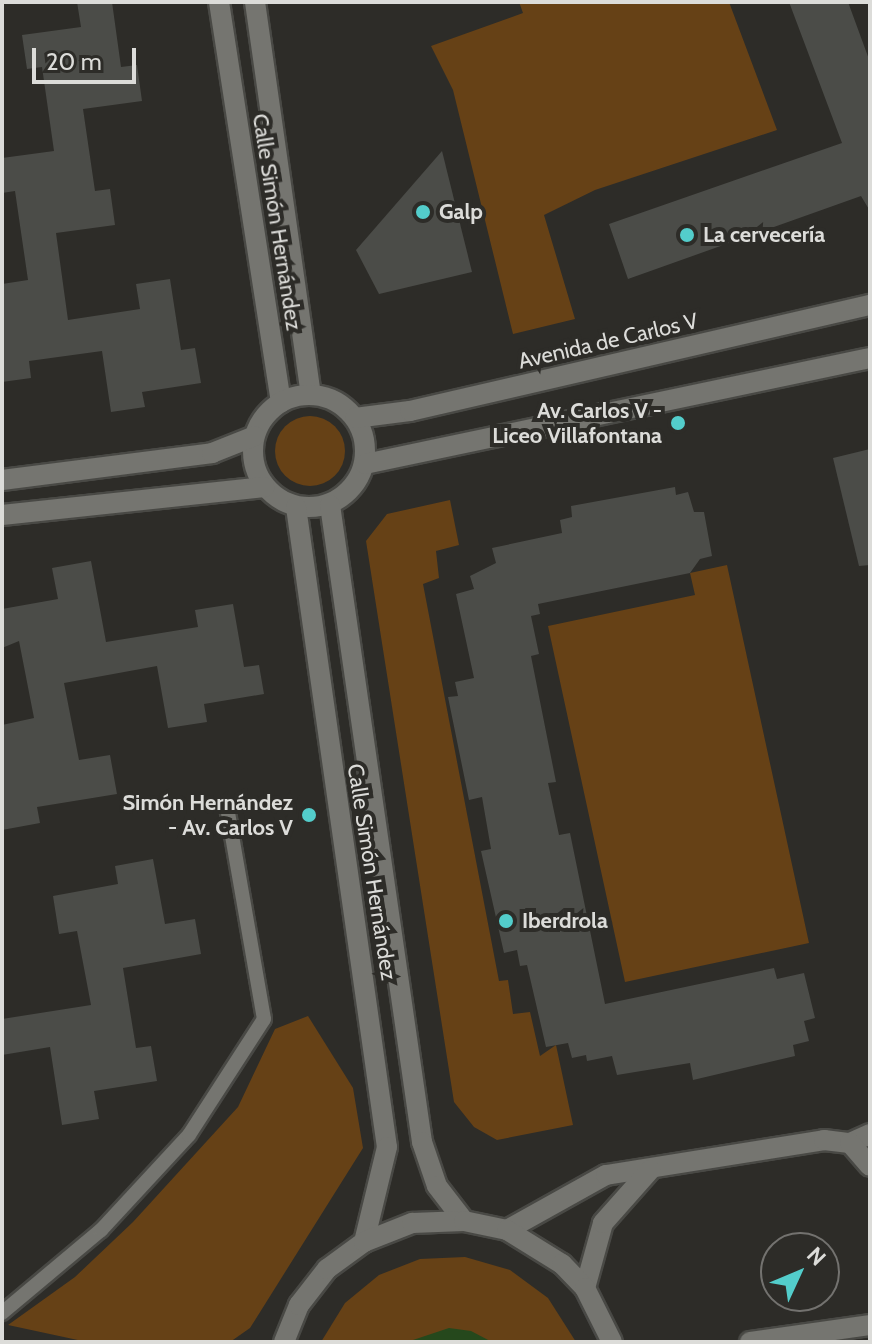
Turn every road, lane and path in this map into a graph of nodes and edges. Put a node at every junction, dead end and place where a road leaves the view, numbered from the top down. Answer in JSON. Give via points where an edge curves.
{"nodes":[{"id":1,"x":219,"y":2,"type":"edge"},
{"id":2,"x":255,"y":2,"type":"edge"},
{"id":3,"x":870,"y":305,"type":"edge"},
{"id":4,"x":870,"y":358,"type":"edge"},
{"id":5,"x":311,"y":395,"type":"junction"},
{"id":6,"x":281,"y":402,"type":"junction"},
{"id":7,"x":355,"y":418,"type":"junction"},
{"id":8,"x":255,"y":436,"type":"junction"},
{"id":9,"x":365,"y":464,"type":"junction"},
{"id":10,"x":2,"y":480,"type":"edge"},
{"id":11,"x":265,"y":487,"type":"junction"},
{"id":12,"x":330,"y":505,"type":"junction"},
{"id":13,"x":296,"y":507,"type":"junction"},
{"id":14,"x":2,"y":515,"type":"edge"},
{"id":15,"x":227,"y":807,"type":"dead end"},
{"id":16,"x":870,"y":1134,"type":"edge"},
{"id":17,"x":850,"y":1143,"type":"junction"},
{"id":18,"x":870,"y":1166,"type":"edge"},
{"id":19,"x":650,"y":1170,"type":"junction"},
{"id":20,"x":464,"y":1221,"type":"junction"},
{"id":21,"x":507,"y":1230,"type":"junction"},
{"id":22,"x":364,"y":1242,"type":"junction"},
{"id":23,"x":585,"y":1288,"type":"junction"},
{"id":24,"x":2,"y":1313,"type":"edge"},
{"id":25,"x":870,"y":1325,"type":"edge"},
{"id":26,"x":614,"y":1341,"type":"edge"},
{"id":27,"x":284,"y":1342,"type":"edge"},
{"id":28,"x":750,"y":1342,"type":"edge"}],
"edges":[{"from":1,"to":6,"type":"street","name":"Calle Simón Hernández"},
{"from":2,"to":5,"type":"street","name":"Calle Simón Hernández"},
{"from":3,"to":7,"type":"street","name":"Avenida de Carlos V","via":[[410,411]]},
{"from":4,"to":9,"type":"street"},
{"from":5,"to":6,"type":"street"},
{"from":5,"to":7,"type":"street","via":[[343,405]]},
{"from":6,"to":8,"type":"street"},
{"from":7,"to":9,"type":"street","via":[[365,440]]},
{"from":8,"to":10,"type":"street","via":[[212,453]]},
{"from":8,"to":11,"type":"street","via":[[254,462]]},
{"from":9,"to":12,"type":"street","via":[[358,481]]},
{"from":11,"to":13,"type":"street"},
{"from":11,"to":14,"type":"street"},
{"from":12,"to":13,"type":"street"},
{"from":12,"to":20,"type":"street","name":"Calle Simón Hernández","via":[[422,1142],[437,1186]]},
{"from":13,"to":22,"type":"street","name":"Calle Simón Hernández","via":[[387,1147]]},
{"from":15,"to":24,"type":"lane","via":[[264,1019],[189,1135],[101,1230]]},
{"from":16,"to":17,"type":"street"},
{"from":17,"to":18,"type":"street"},
{"from":17,"to":19,"type":"street","via":[[824,1140]]},
{"from":19,"to":21,"type":"street","via":[[606,1175]]},
{"from":19,"to":23,"type":"street","via":[[603,1223]]},
{"from":20,"to":21,"type":"street"},
{"from":20,"to":22,"type":"street","via":[[412,1223]]},
{"from":21,"to":23,"type":"street","via":[[545,1251]]},
{"from":22,"to":27,"type":"street","via":[[327,1269],[299,1305]]},
{"from":23,"to":26,"type":"street"},
{"from":25,"to":28,"type":"street"}]}
